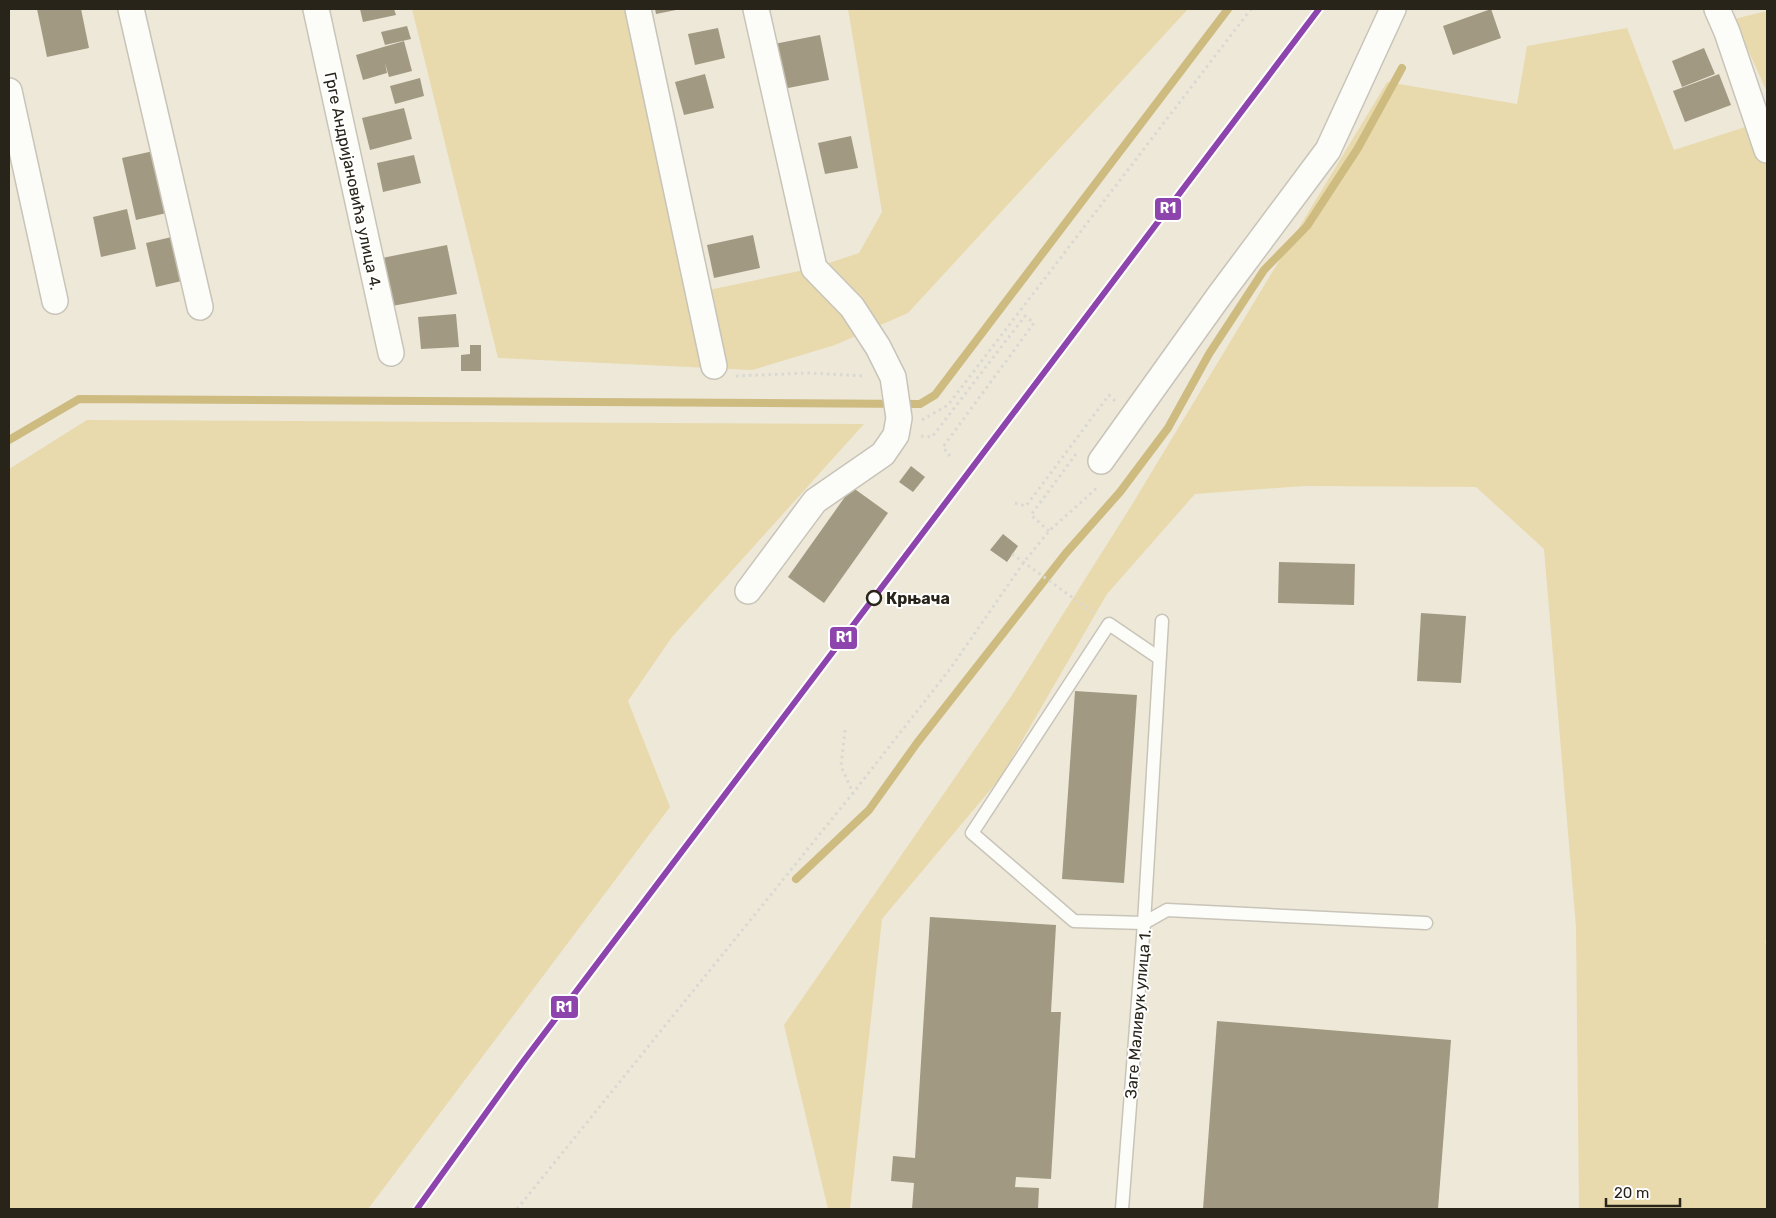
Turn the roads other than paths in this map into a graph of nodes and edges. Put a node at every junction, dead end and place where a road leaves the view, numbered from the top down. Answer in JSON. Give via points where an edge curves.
{"nodes":[{"id":1,"x":131,"y":9,"type":"edge"},
{"id":2,"x":316,"y":9,"type":"edge"},
{"id":3,"x":638,"y":9,"type":"edge"},
{"id":4,"x":756,"y":9,"type":"edge"},
{"id":5,"x":1393,"y":9,"type":"edge"},
{"id":6,"x":1717,"y":9,"type":"edge"},
{"id":7,"x":9,"y":90,"type":"edge"},
{"id":8,"x":1767,"y":150,"type":"edge"},
{"id":9,"x":55,"y":302,"type":"dead end"},
{"id":10,"x":200,"y":307,"type":"dead end"},
{"id":11,"x":391,"y":353,"type":"dead end"},
{"id":12,"x":714,"y":366,"type":"road end"},
{"id":13,"x":1091,"y":454,"type":"road end"},
{"id":14,"x":748,"y":591,"type":"dead end"},
{"id":15,"x":1162,"y":621,"type":"dead end"},
{"id":16,"x":1160,"y":658,"type":"junction"},
{"id":17,"x":1144,"y":923,"type":"junction"},
{"id":18,"x":1426,"y":923,"type":"dead end"},
{"id":19,"x":1122,"y":1209,"type":"edge"}],
"edges":[{"from":1,"to":10,"type":"street"},
{"from":2,"to":11,"type":"street","name":"Грге Андријановића улица 4."},
{"from":3,"to":12,"type":"street"},
{"from":4,"to":14,"type":"street","via":[[814,268],[852,307],[878,347],[894,381],[897,427],[883,454],[815,501]]},
{"from":5,"to":13,"type":"street","via":[[1328,150],[1219,296]]},
{"from":6,"to":8,"type":"street"},
{"from":7,"to":9,"type":"street"},
{"from":15,"to":16,"type":"lane"},
{"from":16,"to":17,"type":"lane"},
{"from":16,"to":17,"type":"lane","via":[[1109,624],[972,833],[1074,921]]},
{"from":17,"to":18,"type":"lane","name":"Заге Маливук улица 1.","via":[[1167,910]]},
{"from":17,"to":19,"type":"lane","name":"Заге Маливук улица 1."}]}
